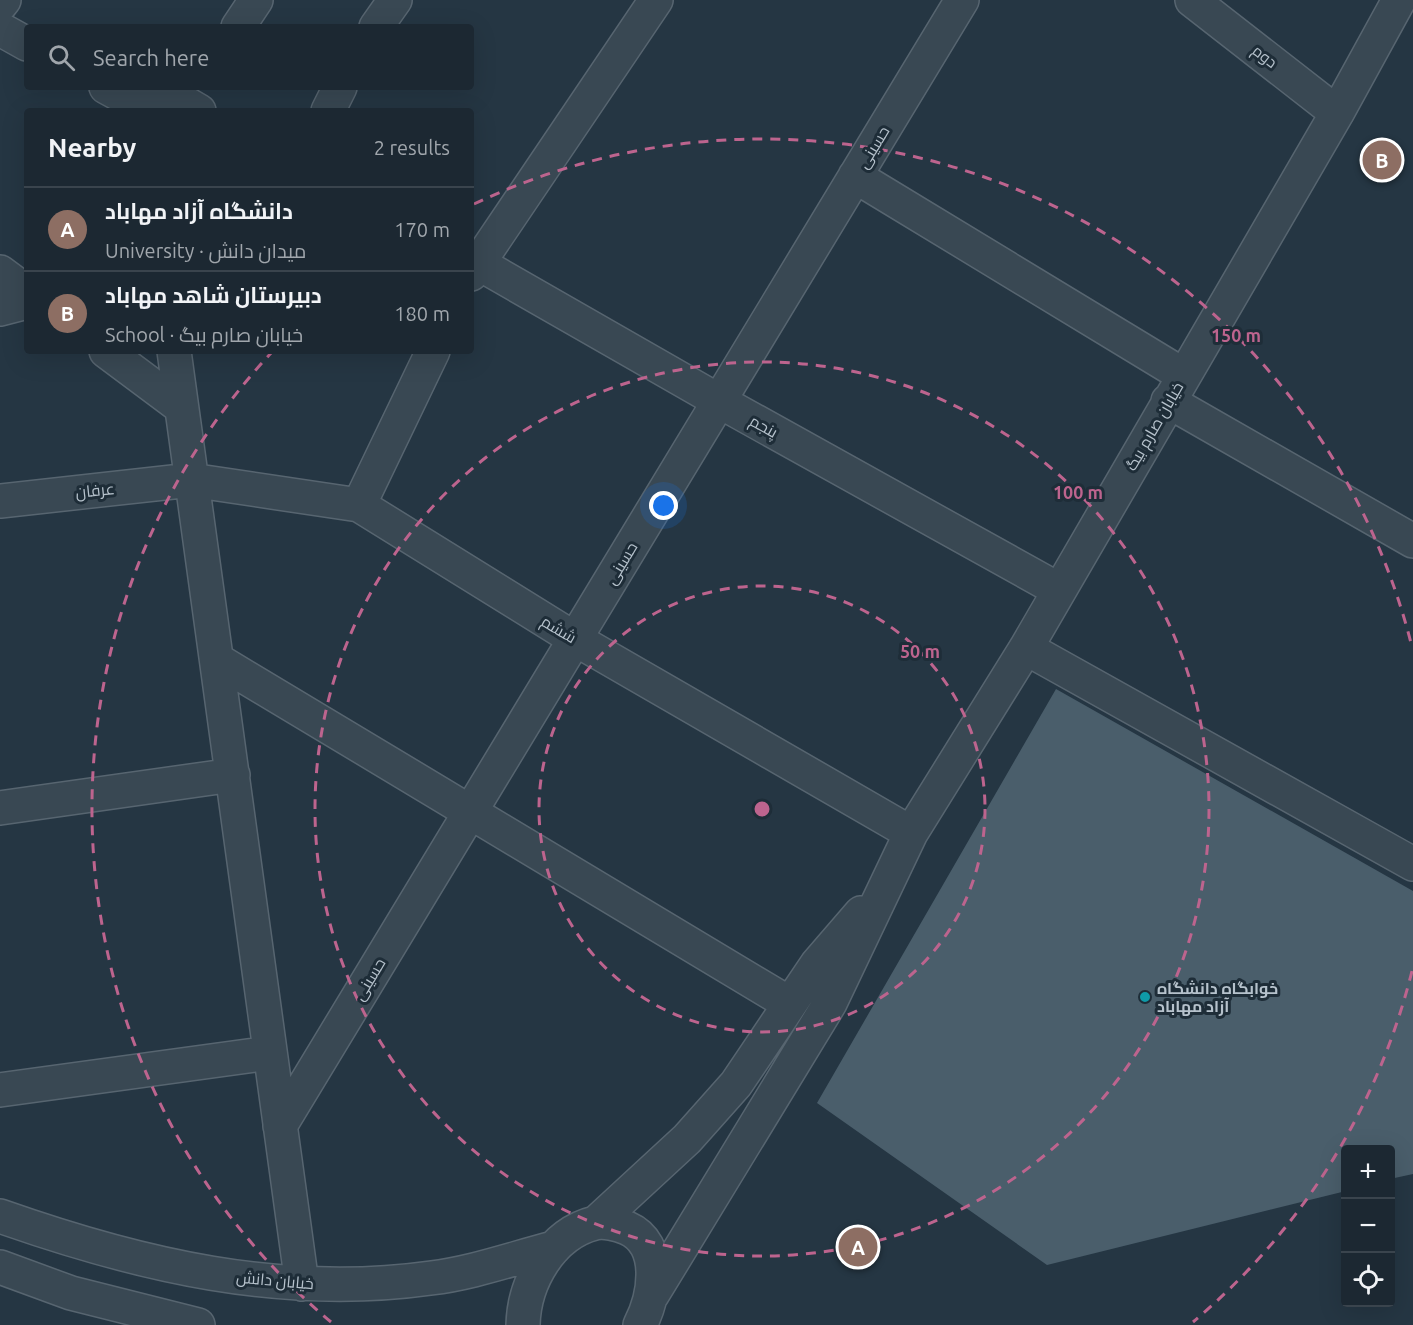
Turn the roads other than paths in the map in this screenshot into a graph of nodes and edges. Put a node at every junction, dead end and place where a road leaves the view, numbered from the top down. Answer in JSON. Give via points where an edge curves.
{"nodes":[{"id":1,"x":4,"y":0,"type":"edge"},
{"id":2,"x":256,"y":0,"type":"edge"},
{"id":3,"x":395,"y":0,"type":"edge"},
{"id":4,"x":656,"y":0,"type":"edge"},
{"id":5,"x":962,"y":0,"type":"edge"},
{"id":6,"x":1192,"y":0,"type":"edge"},
{"id":7,"x":1367,"y":0,"type":"edge"},
{"id":8,"x":1399,"y":0,"type":"edge"},
{"id":9,"x":0,"y":4,"type":"edge"},
{"id":10,"x":240,"y":24,"type":"edge"},
{"id":11,"x":378,"y":24,"type":"edge"},
{"id":12,"x":1383,"y":28,"type":"junction"},
{"id":13,"x":0,"y":29,"type":"edge"},
{"id":14,"x":24,"y":42,"type":"edge"},
{"id":15,"x":111,"y":90,"type":"edge"},
{"id":16,"x":338,"y":90,"type":"edge"},
{"id":17,"x":195,"y":101,"type":"edge"},
{"id":18,"x":139,"y":108,"type":"edge"},
{"id":19,"x":148,"y":108,"type":"edge"},
{"id":20,"x":330,"y":108,"type":"edge"},
{"id":21,"x":1337,"y":113,"type":"junction"},
{"id":22,"x":855,"y":176,"type":"junction"},
{"id":23,"x":474,"y":264,"type":"edge"},
{"id":24,"x":474,"y":266,"type":"edge"},
{"id":25,"x":0,"y":272,"type":"edge"},
{"id":26,"x":24,"y":290,"type":"edge"},
{"id":27,"x":24,"y":303,"type":"edge"},
{"id":28,"x":0,"y":309,"type":"edge"},
{"id":29,"x":110,"y":354,"type":"edge"},
{"id":30,"x":174,"y":354,"type":"edge"},
{"id":31,"x":433,"y":354,"type":"edge"},
{"id":32,"x":1175,"y":388,"type":"junction"},
{"id":33,"x":719,"y":401,"type":"junction"},
{"id":34,"x":181,"y":407,"type":"junction"},
{"id":35,"x":190,"y":480,"type":"junction"},
{"id":36,"x":0,"y":501,"type":"edge"},
{"id":37,"x":359,"y":505,"type":"junction"},
{"id":38,"x":1413,"y":541,"type":"edge"},
{"id":39,"x":1059,"y":590,"type":"junction"},
{"id":40,"x":575,"y":639,"type":"junction"},
{"id":41,"x":1026,"y":648,"type":"junction"},
{"id":42,"x":217,"y":660,"type":"junction"},
{"id":43,"x":233,"y":775,"type":"junction"},
{"id":44,"x":0,"y":808,"type":"edge"},
{"id":45,"x":470,"y":812,"type":"junction"},
{"id":46,"x":911,"y":833,"type":"junction"},
{"id":47,"x":1413,"y":864,"type":"edge"},
{"id":48,"x":888,"y":882,"type":"junction"},
{"id":49,"x":790,"y":1004,"type":"junction"},
{"id":50,"x":270,"y":1053,"type":"junction"},
{"id":51,"x":0,"y":1090,"type":"edge"},
{"id":52,"x":280,"y":1126,"type":"junction"},
{"id":53,"x":0,"y":1216,"type":"edge"},
{"id":54,"x":597,"y":1222,"type":"junction"},
{"id":55,"x":554,"y":1248,"type":"junction"},
{"id":56,"x":0,"y":1267,"type":"edge"},
{"id":57,"x":302,"y":1284,"type":"junction"},
{"id":58,"x":0,"y":1291,"type":"edge"},
{"id":59,"x":71,"y":1293,"type":"junction"},
{"id":60,"x":652,"y":1295,"type":"junction"},
{"id":61,"x":198,"y":1325,"type":"edge"},
{"id":62,"x":523,"y":1325,"type":"edge"},
{"id":63,"x":640,"y":1325,"type":"edge"}],
"edges":[{"from":1,"to":9,"type":"street"},
{"from":2,"to":10,"type":"street"},
{"from":3,"to":11,"type":"street"},
{"from":4,"to":23,"type":"street"},
{"from":5,"to":22,"type":"street","name":"حسینی"},
{"from":6,"to":21,"type":"street","name":"دوم"},
{"from":7,"to":12,"type":"street"},
{"from":8,"to":12,"type":"street","name":"خیابان صارم بیگ"},
{"from":12,"to":21,"type":"street","name":"خیابان صارم بیگ"},
{"from":13,"to":14,"type":"street"},
{"from":15,"to":18,"type":"street"},
{"from":16,"to":20,"type":"street"},
{"from":17,"to":19,"type":"street"},
{"from":21,"to":32,"type":"street","name":"خیابان صارم بیگ"},
{"from":22,"to":32,"type":"street"},
{"from":22,"to":33,"type":"street","name":"حسینی"},
{"from":24,"to":33,"type":"street","name":"پنجم"},
{"from":25,"to":26,"type":"street"},
{"from":27,"to":28,"type":"street"},
{"from":29,"to":34,"type":"street"},
{"from":30,"to":34,"type":"street"},
{"from":31,"to":37,"type":"street"},
{"from":32,"to":38,"type":"street"},
{"from":32,"to":39,"type":"street","name":"خیابان صارم بیگ"},
{"from":33,"to":39,"type":"street","name":"پنجم"},
{"from":33,"to":40,"type":"street","name":"حسینی"},
{"from":34,"to":35,"type":"street"},
{"from":35,"to":36,"type":"street","name":"عرفان"},
{"from":35,"to":37,"type":"street","name":"ششم"},
{"from":35,"to":42,"type":"street"},
{"from":37,"to":40,"type":"street","name":"ششم"},
{"from":39,"to":41,"type":"street","name":"خیابان صارم بیگ"},
{"from":40,"to":45,"type":"street","name":"حسینی"},
{"from":40,"to":46,"type":"street","name":"ششم"},
{"from":41,"to":46,"type":"street","name":"خیابان صارم بیگ"},
{"from":41,"to":47,"type":"street"},
{"from":42,"to":43,"type":"street"},
{"from":42,"to":45,"type":"street"},
{"from":43,"to":44,"type":"street"},
{"from":43,"to":50,"type":"street"},
{"from":45,"to":49,"type":"street"},
{"from":45,"to":52,"type":"street","name":"حسینی"},
{"from":46,"to":48,"type":"street","name":"خیابان صارم بیگ"},
{"from":48,"to":49,"type":"street","via":[[817,964]]},
{"from":48,"to":60,"type":"street","name":"خیابان صارم بیگ","via":[[830,1003]]},
{"from":49,"to":54,"type":"street","via":[[722,1100],[687,1139]]},
{"from":50,"to":51,"type":"street"},
{"from":50,"to":52,"type":"street"},
{"from":52,"to":57,"type":"street"},
{"from":53,"to":57,"type":"street","name":"خیابان دانش","via":[[81,1245],[196,1272]]},
{"from":54,"to":55,"type":"street"},
{"from":54,"to":60,"type":"street","via":[[619,1224],[635,1231],[647,1246],[654,1267]]},
{"from":55,"to":57,"type":"street","name":"خیابان دانش","via":[[432,1278]]},
{"from":55,"to":62,"type":"street","via":[[529,1290]]},
{"from":56,"to":59,"type":"street"},
{"from":58,"to":59,"type":"street"},
{"from":59,"to":61,"type":"street"},
{"from":60,"to":63,"type":"street"}]}
